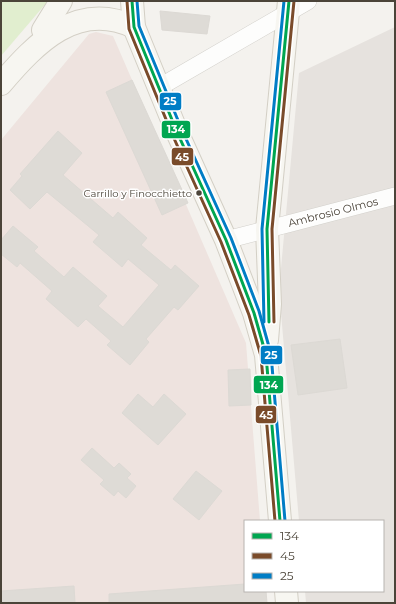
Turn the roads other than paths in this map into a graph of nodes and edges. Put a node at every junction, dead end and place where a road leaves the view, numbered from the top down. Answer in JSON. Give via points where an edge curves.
{"nodes":[{"id":1,"x":61,"y":1,"type":"edge"},
{"id":2,"x":132,"y":1,"type":"edge"},
{"id":3,"x":308,"y":1,"type":"edge"},
{"id":4,"x":288,"y":7,"type":"edge"},
{"id":5,"x":134,"y":27,"type":"junction"},
{"id":6,"x":26,"y":54,"type":"junction"},
{"id":7,"x":1,"y":84,"type":"edge"},
{"id":8,"x":158,"y":88,"type":"junction"},
{"id":9,"x":395,"y":196,"type":"edge"},
{"id":10,"x":267,"y":229,"type":"junction"},
{"id":11,"x":226,"y":240,"type":"junction"},
{"id":12,"x":266,"y":356,"type":"junction"},
{"id":13,"x":280,"y":520,"type":"edge"},
{"id":14,"x":286,"y":592,"type":"edge"},
{"id":15,"x":287,"y":603,"type":"edge"}],
"edges":[{"from":1,"to":6,"type":"main road"},
{"from":2,"to":5,"type":"main road"},
{"from":3,"to":4,"type":"street"},
{"from":4,"to":8,"type":"street"},
{"from":4,"to":10,"type":"main road"},
{"from":5,"to":6,"type":"main road","via":[[116,15],[98,10],[85,11],[64,19]]},
{"from":5,"to":8,"type":"main road"},
{"from":6,"to":7,"type":"main road"},
{"from":8,"to":11,"type":"main road"},
{"from":9,"to":10,"type":"street","name":"Ambrosio Olmos"},
{"from":10,"to":11,"type":"street","name":"Ambrosio Olmos"},
{"from":10,"to":12,"type":"main road","via":[[270,304]]},
{"from":11,"to":12,"type":"main road","via":[[254,313]]},
{"from":12,"to":13,"type":"main road"},
{"from":14,"to":15,"type":"main road"}]}
